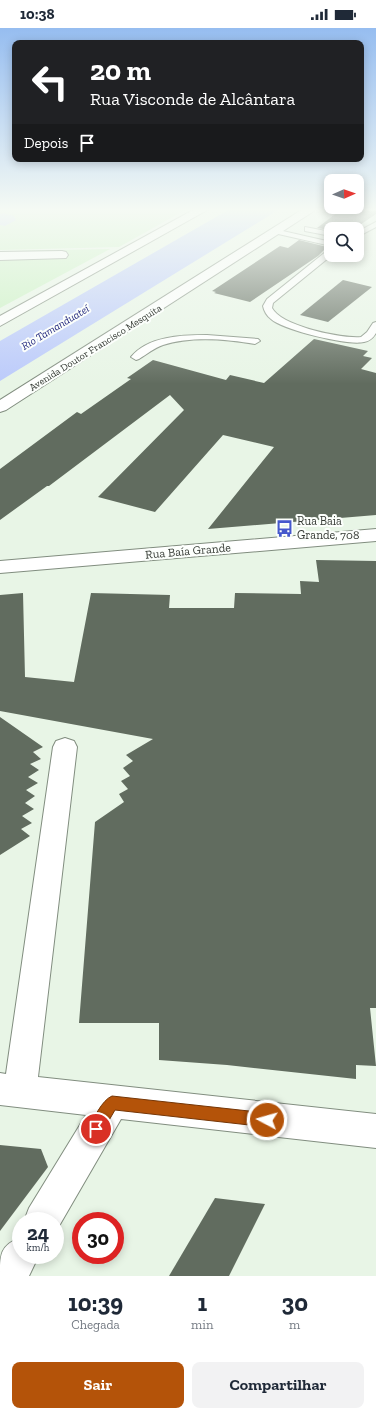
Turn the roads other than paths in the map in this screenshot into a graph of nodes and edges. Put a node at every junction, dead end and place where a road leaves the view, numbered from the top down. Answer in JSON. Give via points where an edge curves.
{"nodes":[{"id":1,"x":98,"y":267,"type":"edge"},
{"id":2,"x":219,"y":267,"type":"edge"},
{"id":3,"x":312,"y":267,"type":"edge"},
{"id":4,"x":0,"y":322,"type":"edge"},
{"id":5,"x":376,"y":325,"type":"edge"},
{"id":6,"x":255,"y":341,"type":"dead end"},
{"id":7,"x":136,"y":356,"type":"dead end"},
{"id":8,"x":0,"y":407,"type":"edge"},
{"id":9,"x":376,"y":535,"type":"edge"},
{"id":10,"x":0,"y":567,"type":"edge"},
{"id":11,"x":65,"y":747,"type":"dead end"},
{"id":12,"x":10,"y":1090,"type":"edge"},
{"id":13,"x":112,"y":1103,"type":"junction"},
{"id":14,"x":376,"y":1131,"type":"edge"},
{"id":15,"x":47,"y":1212,"type":"edge"},
{"id":16,"x":16,"y":1264,"type":"edge"},
{"id":17,"x":9,"y":1276,"type":"edge"}],
"edges":[{"from":1,"to":4,"type":"main road"},
{"from":2,"to":8,"type":"main road","name":"Avenida Doutor Francisco Mesquita"},
{"from":3,"to":5,"type":"lane","via":[[270,301],[267,306],[272,315],[292,326],[349,340],[367,338]]},
{"from":6,"to":7,"type":"lane","via":[[177,339],[159,343]]},
{"from":9,"to":10,"type":"main road","name":"Rua Baía Grande"},
{"from":11,"to":12,"type":"main road"},
{"from":12,"to":13,"type":"main road"},
{"from":13,"to":14,"type":"main road"},
{"from":13,"to":15,"type":"main road"},
{"from":16,"to":17,"type":"main road"}]}
